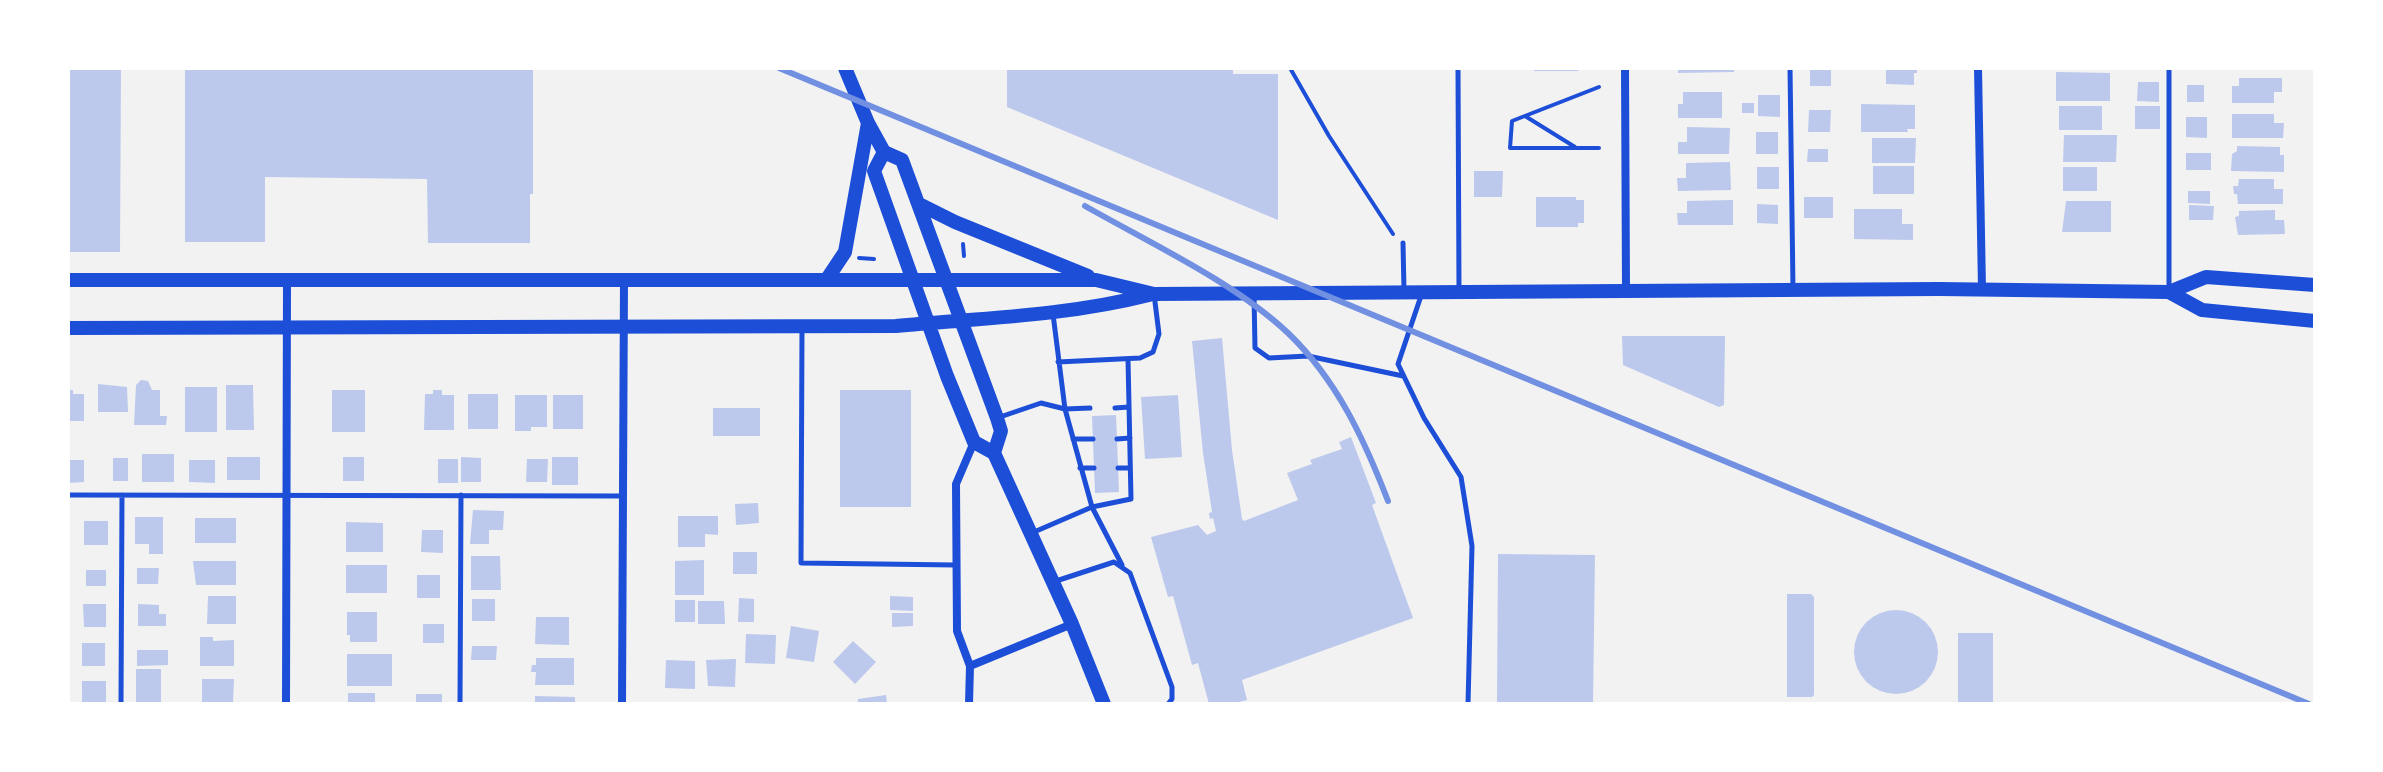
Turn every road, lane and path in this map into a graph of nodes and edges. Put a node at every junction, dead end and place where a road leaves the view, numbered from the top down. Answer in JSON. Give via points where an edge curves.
{"nodes":[{"id":1,"x":845,"y":68,"type":"edge"},
{"id":2,"x":1290,"y":68,"type":"edge"},
{"id":3,"x":1458,"y":68,"type":"edge"},
{"id":4,"x":1625,"y":68,"type":"edge"},
{"id":5,"x":1790,"y":68,"type":"edge"},
{"id":6,"x":1978,"y":68,"type":"edge"},
{"id":7,"x":2169,"y":68,"type":"edge"},
{"id":8,"x":1599,"y":87,"type":"dead end"},
{"id":9,"x":1524,"y":115,"type":"junction"},
{"id":10,"x":868,"y":123,"type":"junction"},
{"id":11,"x":1577,"y":148,"type":"junction"},
{"id":12,"x":1599,"y":148,"type":"dead end"},
{"id":13,"x":884,"y":152,"type":"junction"},
{"id":14,"x":919,"y":204,"type":"junction"},
{"id":15,"x":1403,"y":246,"type":"joint"},
{"id":16,"x":961,"y":256,"type":"dead end"},
{"id":17,"x":857,"y":258,"type":"dead end"},
{"id":18,"x":876,"y":260,"type":"dead end"},
{"id":19,"x":966,"y":261,"type":"dead end"},
{"id":20,"x":912,"y":278,"type":"junction"},
{"id":21,"x":945,"y":278,"type":"junction"},
{"id":22,"x":624,"y":279,"type":"junction"},
{"id":23,"x":827,"y":279,"type":"junction"},
{"id":24,"x":68,"y":280,"type":"edge"},
{"id":25,"x":287,"y":280,"type":"junction"},
{"id":26,"x":1096,"y":280,"type":"junction"},
{"id":27,"x":2315,"y":285,"type":"edge"},
{"id":28,"x":1982,"y":289,"type":"junction"},
{"id":29,"x":1793,"y":290,"type":"junction"},
{"id":30,"x":1626,"y":291,"type":"junction"},
{"id":31,"x":1404,"y":292,"type":"junction"},
{"id":32,"x":1423,"y":292,"type":"junction"},
{"id":33,"x":1459,"y":292,"type":"junction"},
{"id":34,"x":2169,"y":292,"type":"junction"},
{"id":35,"x":1154,"y":294,"type":"junction"},
{"id":36,"x":1254,"y":294,"type":"junction"},
{"id":37,"x":1053,"y":313,"type":"junction"},
{"id":38,"x":2315,"y":321,"type":"edge"},
{"id":39,"x":962,"y":322,"type":"junction"},
{"id":40,"x":928,"y":323,"type":"junction"},
{"id":41,"x":802,"y":326,"type":"junction"},
{"id":42,"x":624,"y":327,"type":"junction"},
{"id":43,"x":68,"y":328,"type":"edge"},
{"id":44,"x":287,"y":328,"type":"junction"},
{"id":45,"x":1128,"y":359,"type":"junction"},
{"id":46,"x":1058,"y":362,"type":"junction"},
{"id":47,"x":1404,"y":376,"type":"junction"},
{"id":48,"x":1129,"y":407,"type":"junction"},
{"id":49,"x":1090,"y":408,"type":"dead end"},
{"id":50,"x":1115,"y":408,"type":"dead end"},
{"id":51,"x":1065,"y":409,"type":"junction"},
{"id":52,"x":997,"y":418,"type":"junction"},
{"id":53,"x":1130,"y":438,"type":"junction"},
{"id":54,"x":1073,"y":439,"type":"junction"},
{"id":55,"x":1093,"y":439,"type":"dead end"},
{"id":56,"x":1117,"y":439,"type":"dead end"},
{"id":57,"x":974,"y":442,"type":"junction"},
{"id":58,"x":994,"y":453,"type":"junction"},
{"id":59,"x":1080,"y":468,"type":"junction"},
{"id":60,"x":1094,"y":468,"type":"dead end"},
{"id":61,"x":1118,"y":468,"type":"dead end"},
{"id":62,"x":1130,"y":468,"type":"junction"},
{"id":63,"x":287,"y":494,"type":"junction"},
{"id":64,"x":68,"y":495,"type":"edge"},
{"id":65,"x":122,"y":495,"type":"junction"},
{"id":66,"x":461,"y":495,"type":"junction"},
{"id":67,"x":623,"y":496,"type":"junction"},
{"id":68,"x":1092,"y":507,"type":"junction"},
{"id":69,"x":1029,"y":534,"type":"junction"},
{"id":70,"x":956,"y":565,"type":"junction"},
{"id":71,"x":1122,"y":565,"type":"junction"},
{"id":72,"x":1052,"y":582,"type":"junction"},
{"id":73,"x":1072,"y":624,"type":"junction"},
{"id":74,"x":970,"y":666,"type":"junction"},
{"id":75,"x":121,"y":704,"type":"edge"},
{"id":76,"x":286,"y":704,"type":"edge"},
{"id":77,"x":460,"y":704,"type":"edge"},
{"id":78,"x":622,"y":704,"type":"edge"},
{"id":79,"x":969,"y":704,"type":"edge"},
{"id":80,"x":1104,"y":704,"type":"edge"},
{"id":81,"x":1168,"y":704,"type":"edge"},
{"id":82,"x":1468,"y":704,"type":"edge"}],
"edges":[{"from":1,"to":10,"type":"main road"},
{"from":2,"to":15,"type":"path"},
{"from":3,"to":33,"type":"lane"},
{"from":4,"to":30,"type":"street"},
{"from":5,"to":29,"type":"lane"},
{"from":6,"to":28,"type":"street"},
{"from":7,"to":34,"type":"lane"},
{"from":8,"to":9,"type":"path"},
{"from":9,"to":11,"type":"path"},
{"from":9,"to":11,"type":"path","via":[[1512,121],[1510,148]]},
{"from":10,"to":13,"type":"main road"},
{"from":10,"to":23,"type":"main road","via":[[845,252]]},
{"from":11,"to":12,"type":"path"},
{"from":13,"to":14,"type":"main road","via":[[902,160]]},
{"from":13,"to":20,"type":"main road","via":[[874,171]]},
{"from":14,"to":21,"type":"main road"},
{"from":14,"to":26,"type":"main road"},
{"from":15,"to":31,"type":"lane"},
{"from":16,"to":19,"type":"path"},
{"from":17,"to":18,"type":"path"},
{"from":20,"to":21,"type":"main road"},
{"from":20,"to":23,"type":"main road"},
{"from":20,"to":40,"type":"main road"},
{"from":21,"to":26,"type":"main road"},
{"from":21,"to":39,"type":"main road"},
{"from":22,"to":23,"type":"main road"},
{"from":22,"to":25,"type":"main road"},
{"from":22,"to":42,"type":"street"},
{"from":24,"to":25,"type":"main road"},
{"from":25,"to":44,"type":"street"},
{"from":26,"to":35,"type":"main road"},
{"from":27,"to":34,"type":"main road","via":[[2206,277]]},
{"from":28,"to":29,"type":"main road"},
{"from":28,"to":34,"type":"main road"},
{"from":29,"to":30,"type":"main road"},
{"from":30,"to":33,"type":"main road"},
{"from":31,"to":32,"type":"main road"},
{"from":31,"to":36,"type":"main road"},
{"from":32,"to":33,"type":"main road"},
{"from":32,"to":47,"type":"lane","via":[[1398,364]]},
{"from":34,"to":38,"type":"main road","via":[[2202,310]]},
{"from":35,"to":36,"type":"main road"},
{"from":35,"to":37,"type":"main road"},
{"from":35,"to":45,"type":"lane","via":[[1156,345],[1153,352]]},
{"from":36,"to":47,"type":"lane","via":[[1255,348],[1269,358],[1308,356]]},
{"from":37,"to":39,"type":"main road"},
{"from":37,"to":46,"type":"lane"},
{"from":39,"to":40,"type":"main road"},
{"from":39,"to":52,"type":"main road"},
{"from":40,"to":41,"type":"main road"},
{"from":40,"to":57,"type":"main road"},
{"from":41,"to":42,"type":"main road"},
{"from":41,"to":70,"type":"lane","via":[[801,563]]},
{"from":42,"to":44,"type":"main road"},
{"from":42,"to":67,"type":"street"},
{"from":43,"to":44,"type":"main road"},
{"from":44,"to":63,"type":"street"},
{"from":45,"to":46,"type":"lane"},
{"from":45,"to":48,"type":"lane"},
{"from":46,"to":51,"type":"lane"},
{"from":47,"to":82,"type":"lane","via":[[1461,477],[1472,546]]},
{"from":48,"to":50,"type":"lane"},
{"from":48,"to":53,"type":"lane"},
{"from":49,"to":51,"type":"lane"},
{"from":51,"to":52,"type":"lane","via":[[1041,403]]},
{"from":51,"to":54,"type":"lane"},
{"from":52,"to":58,"type":"main road","via":[[1001,431]]},
{"from":53,"to":56,"type":"lane"},
{"from":53,"to":62,"type":"lane"},
{"from":54,"to":55,"type":"lane"},
{"from":54,"to":59,"type":"lane"},
{"from":57,"to":58,"type":"main road"},
{"from":57,"to":70,"type":"street","via":[[956,484]]},
{"from":58,"to":69,"type":"main road"},
{"from":59,"to":60,"type":"lane"},
{"from":59,"to":68,"type":"lane"},
{"from":61,"to":62,"type":"lane"},
{"from":62,"to":68,"type":"lane","via":[[1131,499]]},
{"from":63,"to":65,"type":"lane"},
{"from":63,"to":66,"type":"lane"},
{"from":63,"to":76,"type":"street"},
{"from":64,"to":65,"type":"lane"},
{"from":65,"to":75,"type":"lane"},
{"from":66,"to":67,"type":"lane"},
{"from":66,"to":77,"type":"lane"},
{"from":67,"to":78,"type":"street"},
{"from":68,"to":69,"type":"lane"},
{"from":68,"to":71,"type":"lane"},
{"from":69,"to":72,"type":"main road"},
{"from":70,"to":74,"type":"street","via":[[957,631]]},
{"from":71,"to":72,"type":"lane","via":[[1093,567]]},
{"from":71,"to":81,"type":"lane","via":[[1139,594],[1172,687]]},
{"from":72,"to":73,"type":"main road"},
{"from":73,"to":74,"type":"street"},
{"from":73,"to":80,"type":"main road"},
{"from":74,"to":79,"type":"street"}]}
